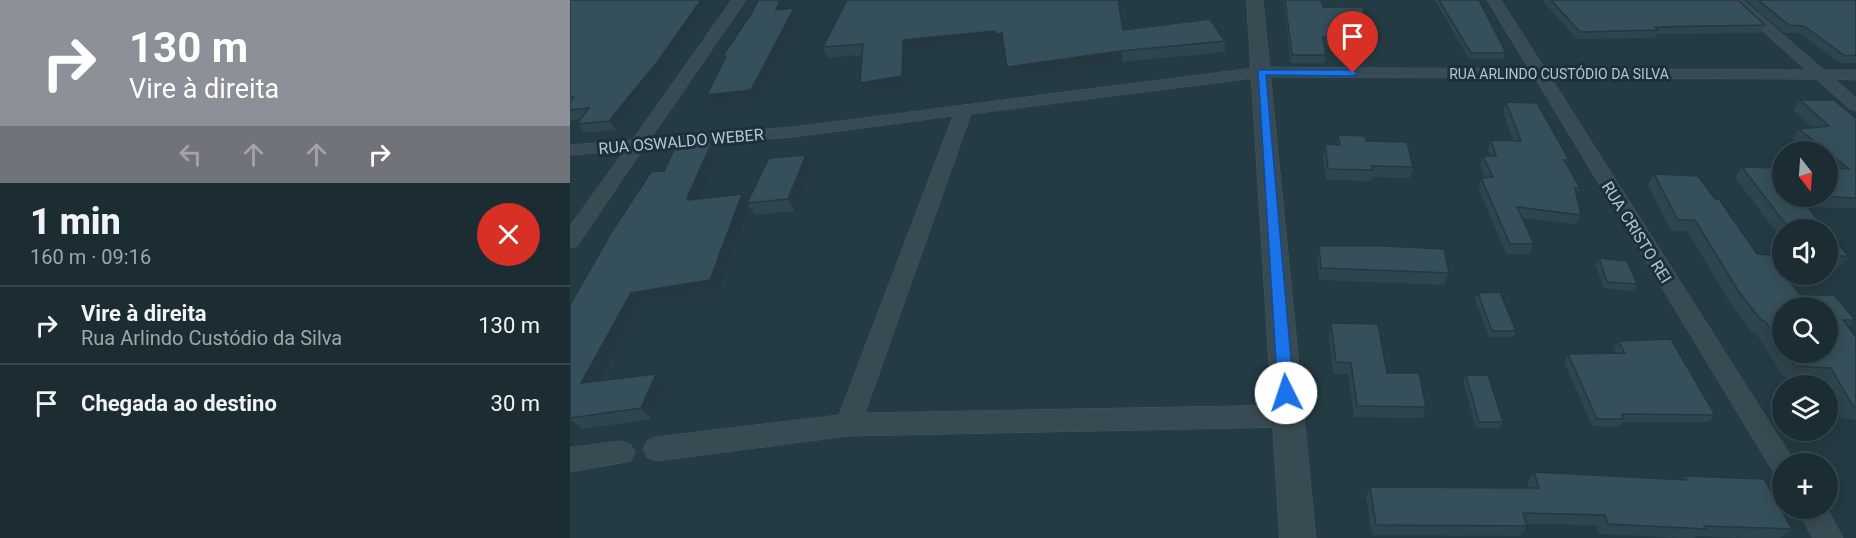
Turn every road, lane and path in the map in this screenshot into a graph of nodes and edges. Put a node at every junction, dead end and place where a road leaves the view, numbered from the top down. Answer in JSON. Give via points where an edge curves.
{"nodes":[{"id":1,"x":739,"y":0,"type":"edge"},
{"id":2,"x":1255,"y":0,"type":"edge"},
{"id":3,"x":1494,"y":0,"type":"edge"},
{"id":4,"x":1735,"y":0,"type":"edge"},
{"id":5,"x":1261,"y":72,"type":"junction"},
{"id":6,"x":1538,"y":74,"type":"junction"},
{"id":7,"x":1820,"y":75,"type":"junction"},
{"id":8,"x":1856,"y":75,"type":"edge"},
{"id":9,"x":1856,"y":106,"type":"edge"},
{"id":10,"x":964,"y":110,"type":"junction"},
{"id":11,"x":638,"y":144,"type":"junction"},
{"id":12,"x":570,"y":150,"type":"edge"},
{"id":13,"x":570,"y":241,"type":"edge"},
{"id":14,"x":1288,"y":416,"type":"junction"},
{"id":15,"x":848,"y":425,"type":"junction"},
{"id":16,"x":656,"y":449,"type":"dead end"},
{"id":17,"x":622,"y":453,"type":"dead end"},
{"id":18,"x":1776,"y":453,"type":"edge"},
{"id":19,"x":570,"y":460,"type":"edge"},
{"id":20,"x":1818,"y":519,"type":"edge"},
{"id":21,"x":1298,"y":538,"type":"edge"},
{"id":22,"x":1829,"y":538,"type":"edge"}],
"edges":[{"from":1,"to":11,"type":"street"},
{"from":2,"to":5,"type":"street"},
{"from":3,"to":6,"type":"street","name":"RUA CRISTO REI"},
{"from":4,"to":7,"type":"street"},
{"from":5,"to":6,"type":"street","name":"RUA ARLINDO CUSTÓDIO DA SILVA"},
{"from":5,"to":10,"type":"street","name":"RUA ARLINDO CUSTÓDIO DA SILVA"},
{"from":5,"to":14,"type":"street"},
{"from":6,"to":7,"type":"street","name":"RUA ARLINDO CUSTÓDIO DA SILVA"},
{"from":6,"to":18,"type":"street","name":"RUA CRISTO REI"},
{"from":7,"to":8,"type":"street","name":"RUA ARLINDO CUSTÓDIO DA SILVA"},
{"from":7,"to":9,"type":"street"},
{"from":10,"to":11,"type":"street","name":"RUA OSWALDO WEBER","via":[[793,132]]},
{"from":10,"to":15,"type":"street"},
{"from":11,"to":12,"type":"street","name":"RUA OSWALDO WEBER"},
{"from":11,"to":13,"type":"street"},
{"from":14,"to":15,"type":"street"},
{"from":14,"to":21,"type":"street"},
{"from":15,"to":16,"type":"street"},
{"from":17,"to":19,"type":"street"},
{"from":20,"to":22,"type":"street"}]}
